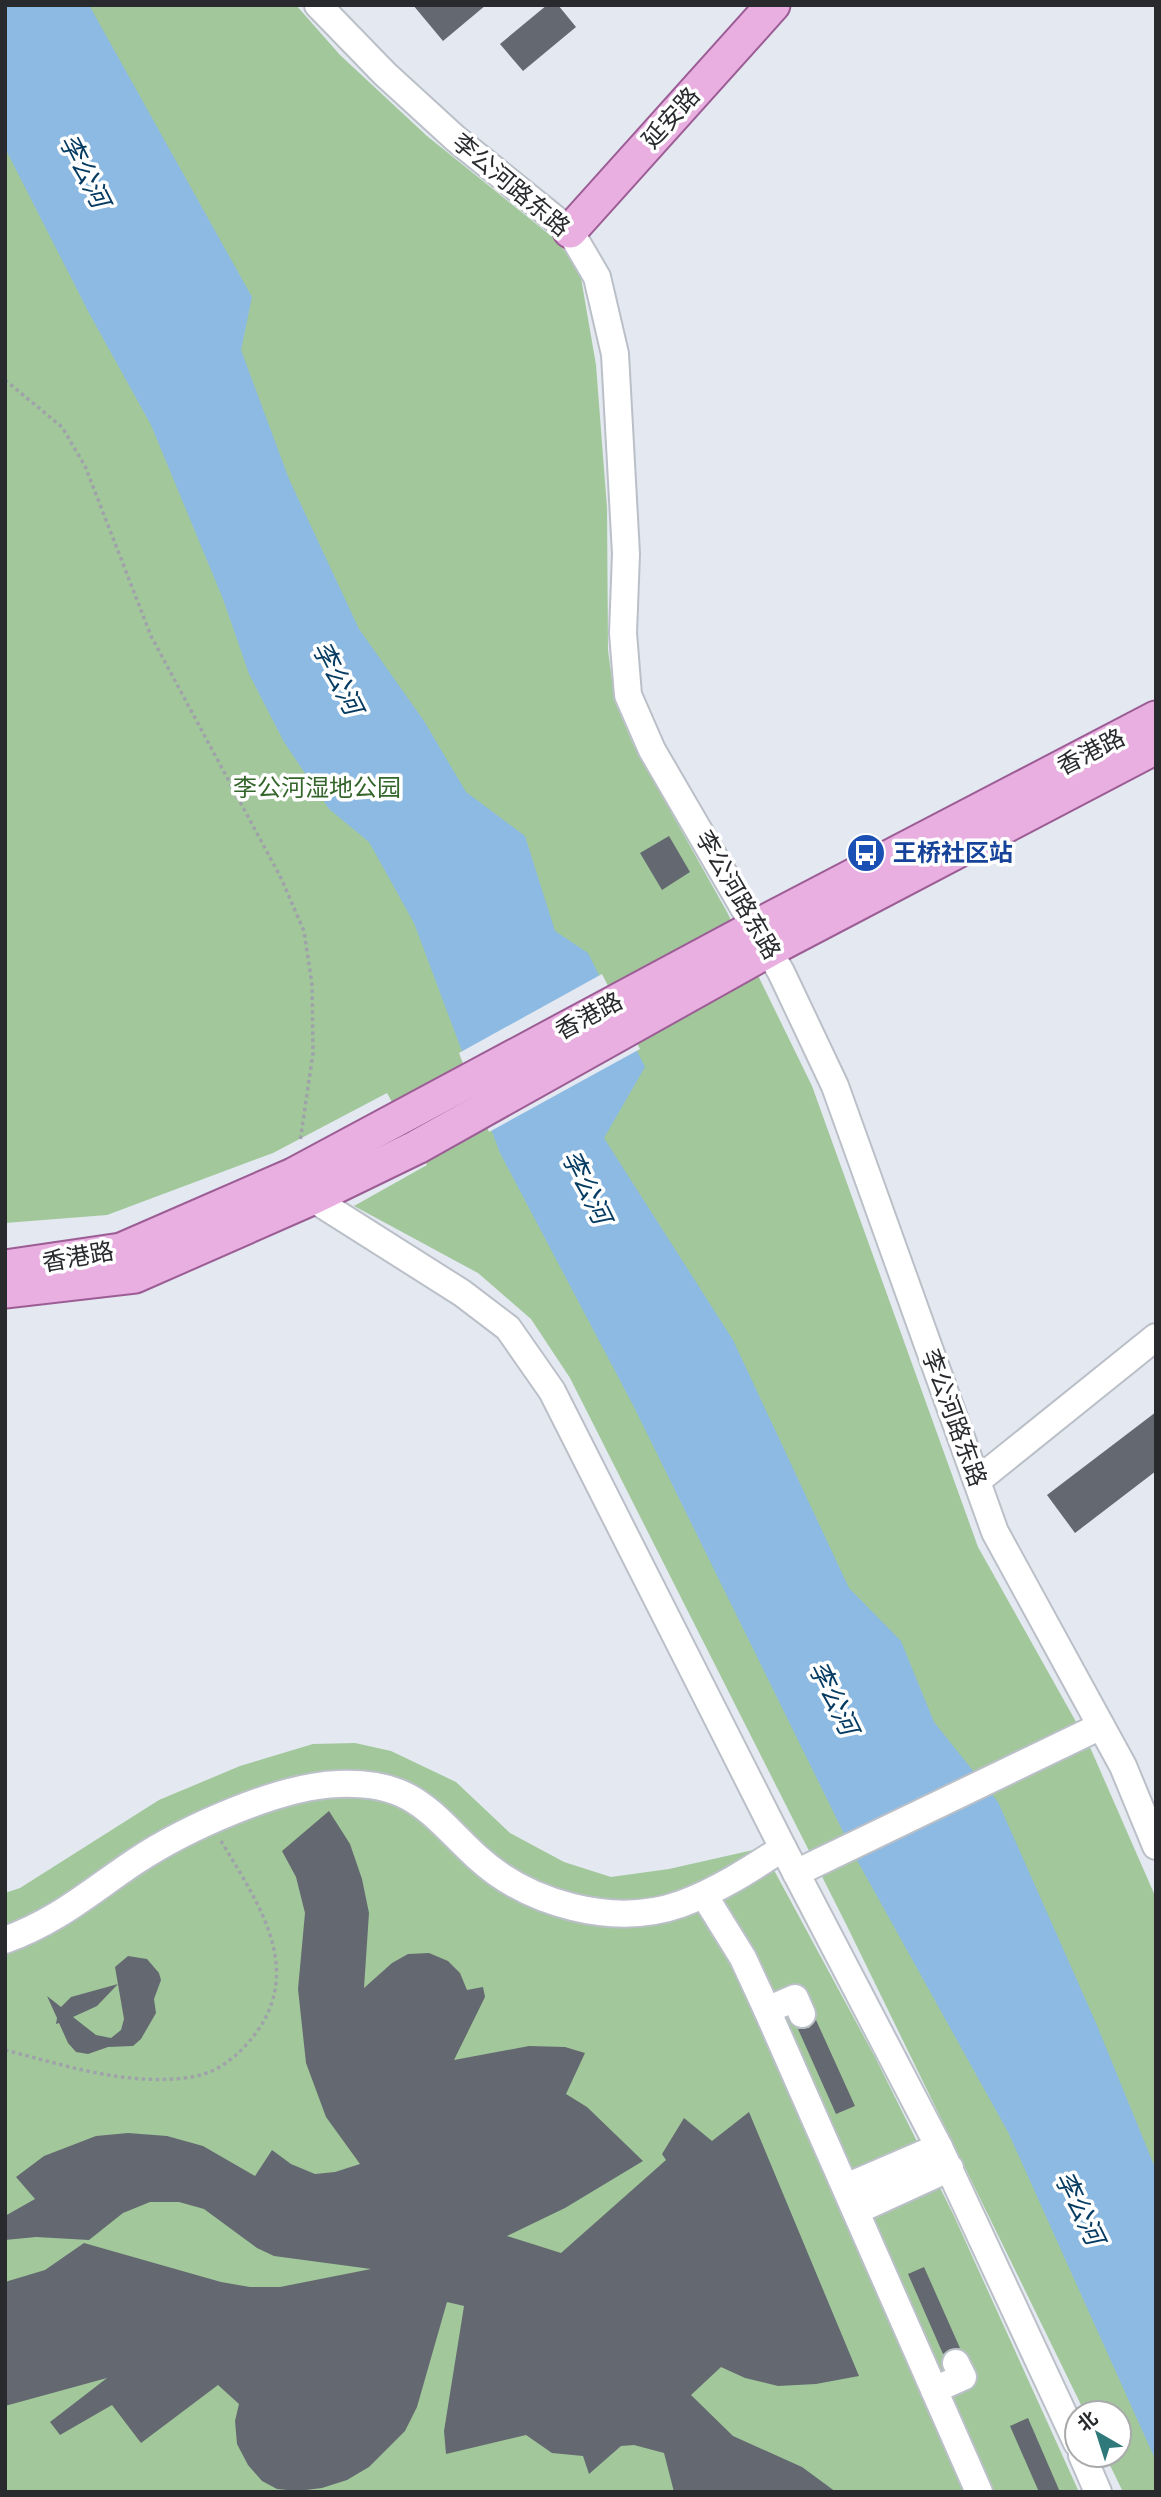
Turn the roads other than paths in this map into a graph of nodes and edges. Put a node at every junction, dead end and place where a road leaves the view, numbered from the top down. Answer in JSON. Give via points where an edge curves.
{"nodes":[{"id":1,"x":318,"y":5,"type":"edge"},
{"id":2,"x":773,"y":5,"type":"edge"},
{"id":3,"x":570,"y":232,"type":"junction"},
{"id":4,"x":1156,"y":718,"type":"edge"},
{"id":5,"x":1156,"y":747,"type":"edge"},
{"id":6,"x":763,"y":938,"type":"junction"},
{"id":7,"x":677,"y":985,"type":"junction"},
{"id":8,"x":303,"y":1186,"type":"junction"},
{"id":9,"x":5,"y":1267,"type":"edge"},
{"id":10,"x":5,"y":1291,"type":"edge"},
{"id":11,"x":1156,"y":1337,"type":"edge"},
{"id":12,"x":976,"y":1481,"type":"junction"},
{"id":13,"x":1101,"y":1727,"type":"junction"},
{"id":14,"x":1156,"y":1846,"type":"edge"},
{"id":15,"x":783,"y":1848,"type":"junction"},
{"id":16,"x":796,"y":1873,"type":"junction"},
{"id":17,"x":704,"y":1895,"type":"junction"},
{"id":18,"x":5,"y":1940,"type":"edge"},
{"id":19,"x":767,"y":2010,"type":"junction"},
{"id":20,"x":802,"y":2014,"type":"dead end"},
{"id":21,"x":944,"y":2157,"type":"junction"},
{"id":22,"x":851,"y":2199,"type":"junction"},
{"id":23,"x":956,"y":2362,"type":"dead end"},
{"id":24,"x":934,"y":2390,"type":"junction"},
{"id":25,"x":1063,"y":2413,"type":"edge"},
{"id":26,"x":1088,"y":2469,"type":"edge"},
{"id":27,"x":979,"y":2492,"type":"edge"},
{"id":28,"x":1098,"y":2492,"type":"edge"}],
"edges":[{"from":1,"to":3,"type":"street","name":"李公河路东路","via":[[456,139]]},
{"from":2,"to":3,"type":"main road","name":"延安路"},
{"from":3,"to":6,"type":"street","name":"李公河路东路","via":[[597,277],[615,354],[628,695],[652,750]]},
{"from":4,"to":6,"type":"main road","name":"香港路"},
{"from":5,"to":6,"type":"main road","name":"香港路"},
{"from":6,"to":7,"type":"main road","name":"香港路"},
{"from":6,"to":12,"type":"street","name":"李公河路东路","via":[[835,1086]]},
{"from":7,"to":8,"type":"main road","name":"香港路","via":[[399,1118]]},
{"from":7,"to":8,"type":"main road","name":"香港路","via":[[417,1147]]},
{"from":8,"to":9,"type":"main road","name":"香港路","via":[[121,1250]]},
{"from":8,"to":10,"type":"main road","name":"香港路","via":[[135,1276]]},
{"from":8,"to":15,"type":"street","via":[[508,1328],[552,1391]]},
{"from":11,"to":12,"type":"street"},
{"from":12,"to":13,"type":"street","name":"李公河路东路","via":[[995,1532]]},
{"from":13,"to":14,"type":"street","name":"李公河路东路","via":[[1123,1766]]},
{"from":13,"to":16,"type":"street"},
{"from":15,"to":16,"type":"street"},
{"from":15,"to":17,"type":"street"},
{"from":16,"to":21,"type":"street"},
{"from":17,"to":18,"type":"street","via":[[678,1906],[643,1911],[603,1912],[561,1904],[523,1889],[491,1869],[422,1804],[368,1784],[336,1784],[303,1789],[209,1822],[139,1859],[48,1923]]},
{"from":17,"to":19,"type":"street"},
{"from":19,"to":20,"type":"street","via":[[795,1998]]},
{"from":19,"to":22,"type":"street"},
{"from":21,"to":22,"type":"street"},
{"from":21,"to":25,"type":"street"},
{"from":22,"to":24,"type":"street"},
{"from":23,"to":24,"type":"street","via":[[963,2377]]},
{"from":24,"to":27,"type":"street"},
{"from":26,"to":28,"type":"street"}]}
